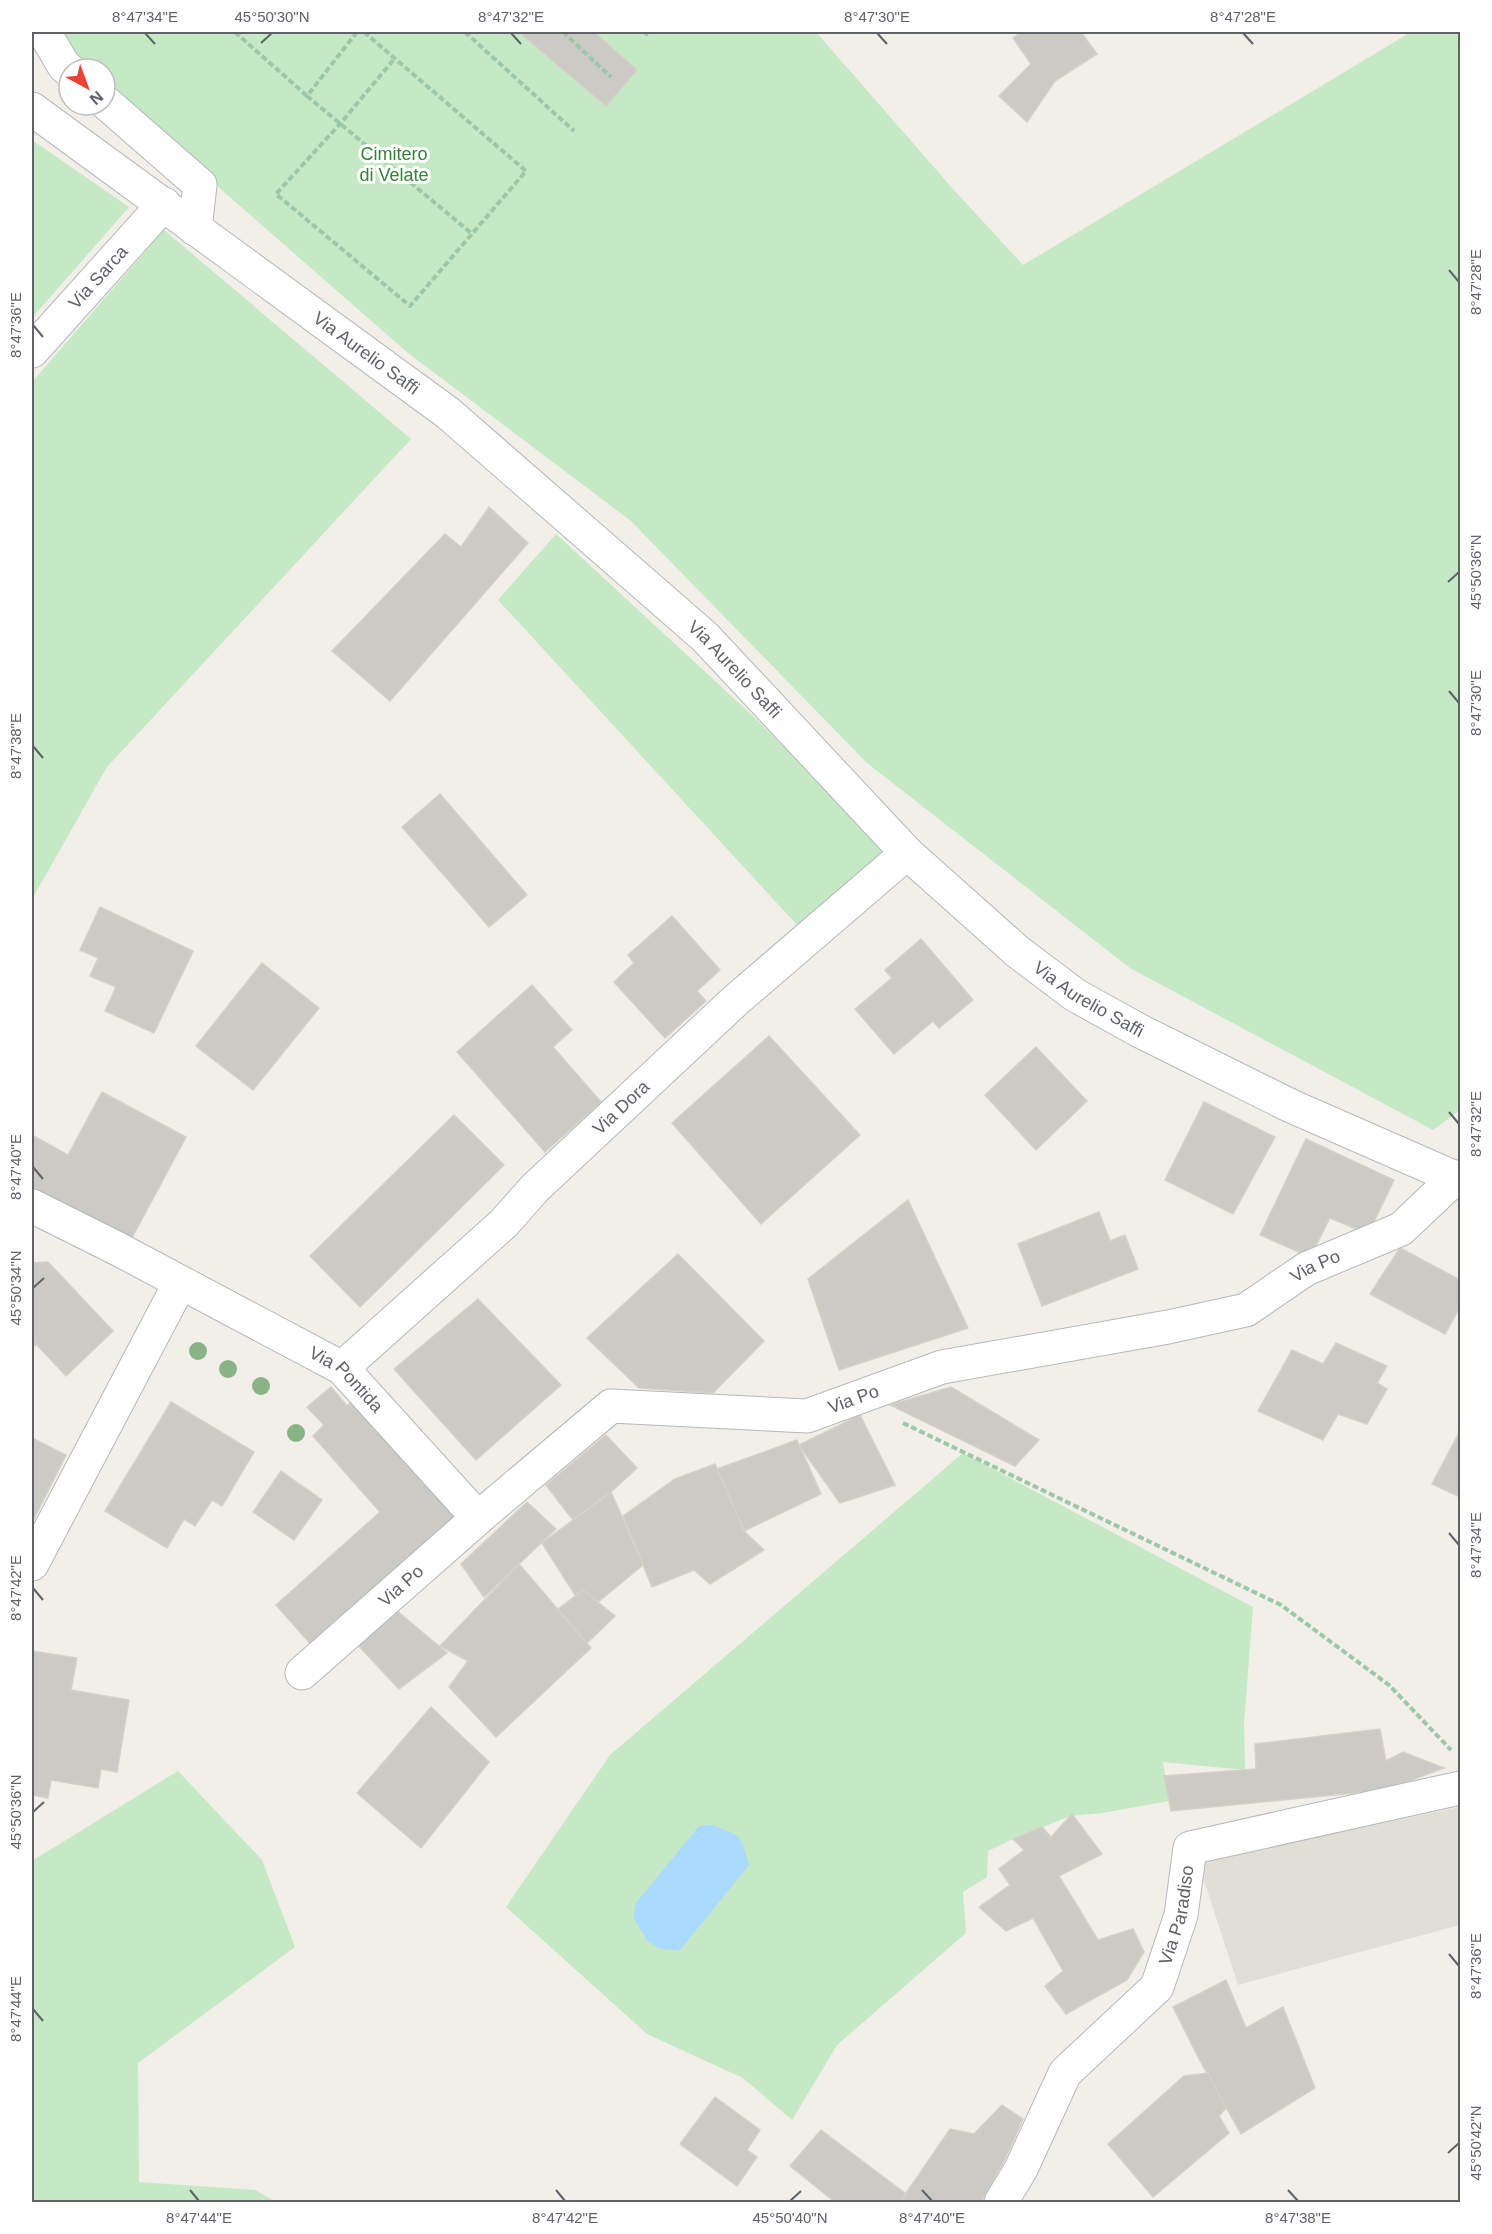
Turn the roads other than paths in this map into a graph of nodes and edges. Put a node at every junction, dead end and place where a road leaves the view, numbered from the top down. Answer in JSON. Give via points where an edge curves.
{"nodes":[{"id":1,"x":44,"y":32,"type":"edge"},
{"id":2,"x":59,"y":57,"type":"edge"},
{"id":3,"x":32,"y":109,"type":"edge"},
{"id":4,"x":117,"y":112,"type":"edge"},
{"id":5,"x":164,"y":204,"type":"junction"},
{"id":6,"x":195,"y":229,"type":"junction"},
{"id":7,"x":32,"y":351,"type":"edge"},
{"id":8,"x":907,"y":853,"type":"junction"},
{"id":9,"x":1458,"y":1178,"type":"edge"},
{"id":10,"x":32,"y":1206,"type":"edge"},
{"id":11,"x":180,"y":1283,"type":"junction"},
{"id":12,"x":342,"y":1368,"type":"junction"},
{"id":13,"x":478,"y":1518,"type":"junction"},
{"id":14,"x":32,"y":1564,"type":"edge"},
{"id":15,"x":302,"y":1673,"type":"dead end"},
{"id":16,"x":1459,"y":1773,"type":"edge"},
{"id":17,"x":1001,"y":2202,"type":"edge"}],
"edges":[{"from":1,"to":2,"type":"street"},
{"from":3,"to":5,"type":"street","name":"Via Aurelio Saffi"},
{"from":4,"to":6,"type":"street","via":[[200,185]]},
{"from":5,"to":6,"type":"street","name":"Via Aurelio Saffi"},
{"from":5,"to":7,"type":"street","name":"Via Sarca"},
{"from":6,"to":8,"type":"street","name":"Via Aurelio Saffi","via":[[448,413],[705,637]]},
{"from":8,"to":9,"type":"street","name":"Via Aurelio Saffi","via":[[1018,952],[1075,995],[1292,1106]]},
{"from":8,"to":12,"type":"street","name":"Via Dora","via":[[736,1000],[535,1188],[504,1223]]},
{"from":9,"to":13,"type":"street","name":"Via Po","via":[[1401,1229],[1306,1269],[1246,1310],[942,1366],[807,1416],[611,1406]]},
{"from":10,"to":11,"type":"street","name":"Via Pontida"},
{"from":11,"to":12,"type":"street","name":"Via Pontida"},
{"from":11,"to":14,"type":"street"},
{"from":12,"to":13,"type":"street","name":"Via Pontida"},
{"from":13,"to":15,"type":"street","name":"Via Po"},
{"from":16,"to":17,"type":"street","name":"Via Paradiso","via":[[1190,1848],[1181,1915],[1157,1987],[1065,2073],[1021,2169]]}]}
